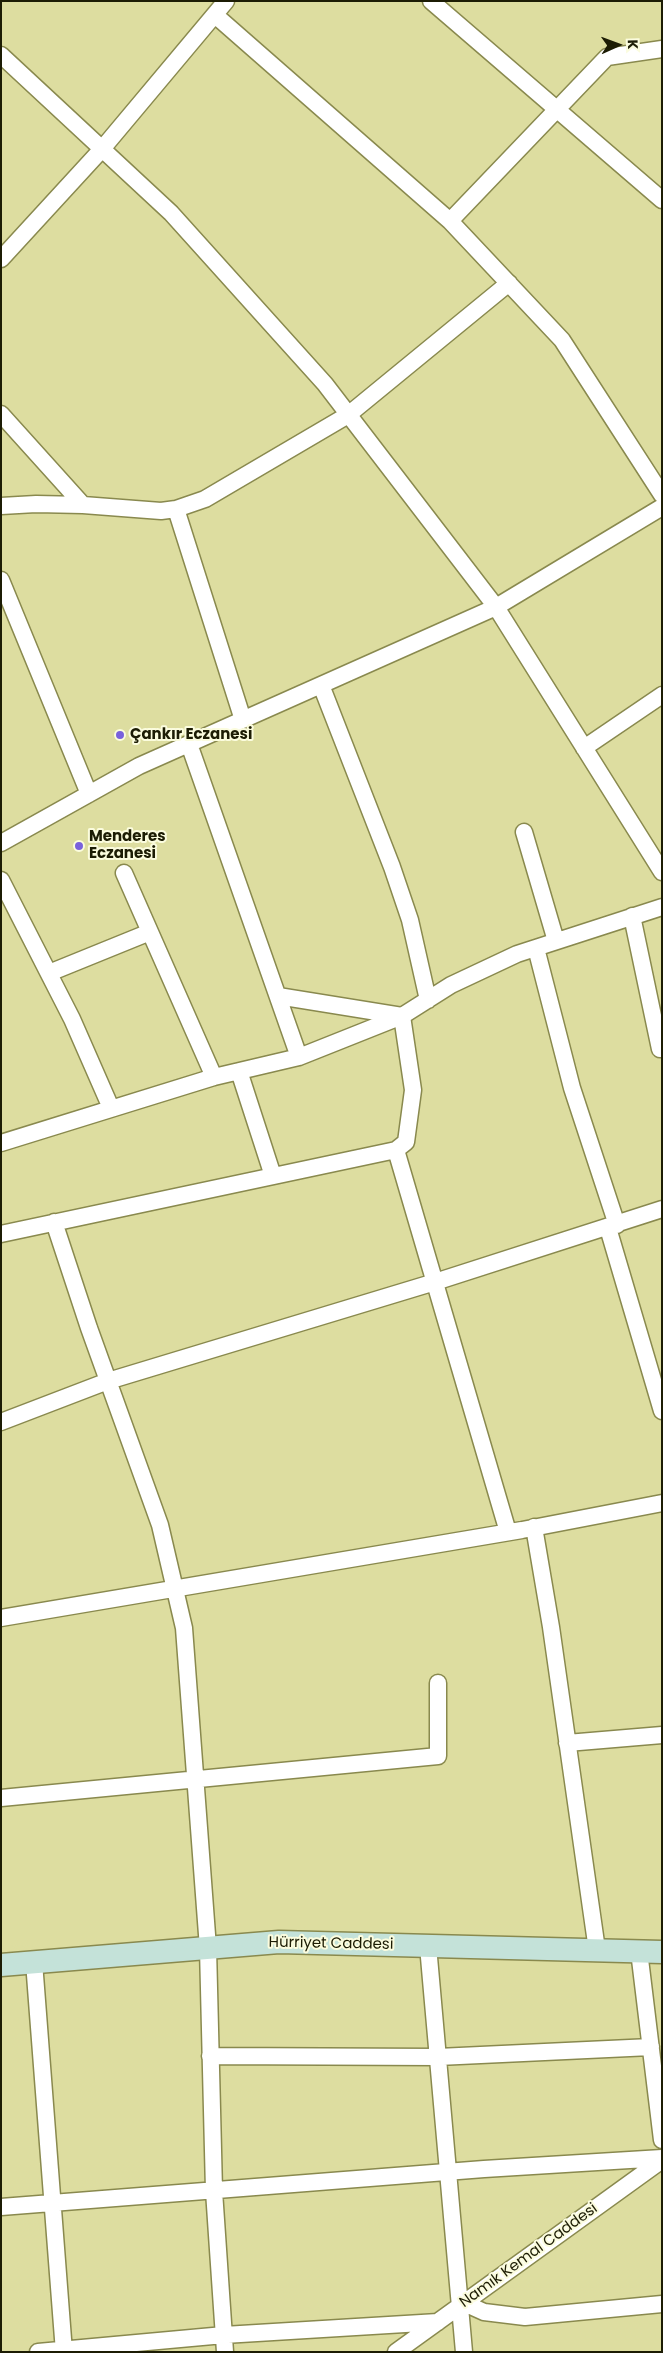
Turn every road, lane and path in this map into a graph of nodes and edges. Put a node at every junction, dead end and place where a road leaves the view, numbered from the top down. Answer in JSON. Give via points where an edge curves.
{"nodes":[{"id":1,"x":226,"y":1,"type":"edge"},
{"id":2,"x":431,"y":1,"type":"edge"},
{"id":3,"x":215,"y":15,"type":"junction"},
{"id":4,"x":662,"y":48,"type":"edge"},
{"id":5,"x":1,"y":55,"type":"edge"},
{"id":6,"x":557,"y":110,"type":"junction"},
{"id":7,"x":102,"y":149,"type":"junction"},
{"id":8,"x":662,"y":200,"type":"edge"},
{"id":9,"x":450,"y":221,"type":"junction"},
{"id":10,"x":1,"y":259,"type":"edge"},
{"id":11,"x":509,"y":283,"type":"junction"},
{"id":12,"x":1,"y":414,"type":"edge"},
{"id":13,"x":348,"y":415,"type":"junction"},
{"id":14,"x":662,"y":495,"type":"edge"},
{"id":15,"x":83,"y":505,"type":"junction"},
{"id":16,"x":1,"y":506,"type":"edge"},
{"id":17,"x":662,"y":507,"type":"edge"},
{"id":18,"x":176,"y":509,"type":"junction"},
{"id":19,"x":1,"y":580,"type":"edge"},
{"id":20,"x":496,"y":607,"type":"junction"},
{"id":21,"x":321,"y":685,"type":"junction"},
{"id":22,"x":662,"y":695,"type":"edge"},
{"id":23,"x":243,"y":720,"type":"junction"},
{"id":24,"x":189,"y":744,"type":"junction"},
{"id":25,"x":584,"y":748,"type":"junction"},
{"id":26,"x":89,"y":794,"type":"junction"},
{"id":27,"x":524,"y":832,"type":"dead end"},
{"id":28,"x":1,"y":843,"type":"edge"},
{"id":29,"x":657,"y":854,"type":"edge"},
{"id":30,"x":662,"y":872,"type":"edge"},
{"id":31,"x":124,"y":873,"type":"dead end"},
{"id":32,"x":1,"y":880,"type":"edge"},
{"id":33,"x":662,"y":906,"type":"edge"},
{"id":34,"x":632,"y":916,"type":"junction"},
{"id":35,"x":150,"y":932,"type":"junction"},
{"id":36,"x":556,"y":941,"type":"junction"},
{"id":37,"x":536,"y":948,"type":"junction"},
{"id":38,"x":49,"y":973,"type":"junction"},
{"id":39,"x":278,"y":996,"type":"junction"},
{"id":40,"x":428,"y":1000,"type":"junction"},
{"id":41,"x":657,"y":1008,"type":"edge"},
{"id":42,"x":402,"y":1016,"type":"junction"},
{"id":43,"x":660,"y":1049,"type":"dead end"},
{"id":44,"x":299,"y":1057,"type":"junction"},
{"id":45,"x":239,"y":1071,"type":"junction"},
{"id":46,"x":214,"y":1077,"type":"junction"},
{"id":47,"x":111,"y":1108,"type":"junction"},
{"id":48,"x":1,"y":1143,"type":"edge"},
{"id":49,"x":396,"y":1150,"type":"junction"},
{"id":50,"x":273,"y":1176,"type":"junction"},
{"id":51,"x":662,"y":1209,"type":"edge"},
{"id":52,"x":54,"y":1222,"type":"junction"},
{"id":53,"x":612,"y":1226,"type":"junction"},
{"id":54,"x":1,"y":1234,"type":"edge"},
{"id":55,"x":435,"y":1282,"type":"junction"},
{"id":56,"x":108,"y":1381,"type":"junction"},
{"id":57,"x":662,"y":1410,"type":"edge"},
{"id":58,"x":1,"y":1422,"type":"edge"},
{"id":59,"x":662,"y":1503,"type":"edge"},
{"id":60,"x":534,"y":1527,"type":"junction"},
{"id":61,"x":508,"y":1532,"type":"junction"},
{"id":62,"x":174,"y":1587,"type":"junction"},
{"id":63,"x":1,"y":1618,"type":"edge"},
{"id":64,"x":438,"y":1683,"type":"dead end"},
{"id":65,"x":662,"y":1735,"type":"edge"},
{"id":66,"x":567,"y":1743,"type":"junction"},
{"id":67,"x":195,"y":1780,"type":"junction"},
{"id":68,"x":1,"y":1798,"type":"edge"},
{"id":69,"x":428,"y":1946,"type":"junction"},
{"id":70,"x":208,"y":1948,"type":"junction"},
{"id":71,"x":597,"y":1950,"type":"junction"},
{"id":72,"x":639,"y":1951,"type":"junction"},
{"id":73,"x":662,"y":1952,"type":"edge"},
{"id":74,"x":34,"y":1962,"type":"junction"},
{"id":75,"x":1,"y":1965,"type":"edge"},
{"id":76,"x":651,"y":2047,"type":"junction"},
{"id":77,"x":210,"y":2056,"type":"junction"},
{"id":78,"x":438,"y":2057,"type":"junction"},
{"id":79,"x":662,"y":2140,"type":"edge"},
{"id":80,"x":662,"y":2159,"type":"edge"},
{"id":81,"x":447,"y":2172,"type":"junction"},
{"id":82,"x":214,"y":2191,"type":"junction"},
{"id":83,"x":53,"y":2203,"type":"junction"},
{"id":84,"x":1,"y":2207,"type":"edge"},
{"id":85,"x":662,"y":2304,"type":"edge"},
{"id":86,"x":462,"y":2305,"type":"junction"},
{"id":87,"x":438,"y":2322,"type":"junction"},
{"id":88,"x":224,"y":2335,"type":"junction"},
{"id":89,"x":64,"y":2351,"type":"edge"},
{"id":90,"x":38,"y":2352,"type":"edge"},
{"id":91,"x":225,"y":2352,"type":"edge"},
{"id":92,"x":396,"y":2352,"type":"edge"},
{"id":93,"x":464,"y":2352,"type":"edge"}],
"edges":[{"from":1,"to":3,"type":"street"},
{"from":2,"to":6,"type":"street"},
{"from":3,"to":7,"type":"street"},
{"from":3,"to":9,"type":"street"},
{"from":4,"to":6,"type":"street","via":[[607,57]]},
{"from":5,"to":7,"type":"street"},
{"from":6,"to":8,"type":"street"},
{"from":6,"to":9,"type":"street"},
{"from":7,"to":10,"type":"street"},
{"from":7,"to":13,"type":"street","via":[[170,213],[325,384]]},
{"from":9,"to":11,"type":"street"},
{"from":11,"to":13,"type":"street"},
{"from":11,"to":14,"type":"street","via":[[562,340]]},
{"from":12,"to":15,"type":"street"},
{"from":13,"to":18,"type":"street","via":[[205,500]]},
{"from":13,"to":20,"type":"street"},
{"from":15,"to":16,"type":"street"},
{"from":15,"to":18,"type":"street","via":[[146,511]]},
{"from":17,"to":20,"type":"street"},
{"from":18,"to":23,"type":"street"},
{"from":19,"to":26,"type":"street"},
{"from":20,"to":21,"type":"street"},
{"from":20,"to":25,"type":"street"},
{"from":21,"to":23,"type":"street"},
{"from":21,"to":40,"type":"street","via":[[392,866],[410,920]]},
{"from":22,"to":25,"type":"street"},
{"from":23,"to":24,"type":"street"},
{"from":24,"to":26,"type":"street","via":[[139,766]]},
{"from":24,"to":39,"type":"street"},
{"from":25,"to":29,"type":"street"},
{"from":26,"to":28,"type":"street"},
{"from":27,"to":36,"type":"street"},
{"from":29,"to":30,"type":"street"},
{"from":31,"to":35,"type":"street"},
{"from":32,"to":38,"type":"street"},
{"from":33,"to":34,"type":"street"},
{"from":34,"to":36,"type":"street"},
{"from":34,"to":41,"type":"street"},
{"from":35,"to":38,"type":"street"},
{"from":35,"to":46,"type":"street"},
{"from":36,"to":37,"type":"street"},
{"from":37,"to":40,"type":"street","via":[[451,985]]},
{"from":37,"to":53,"type":"street"},
{"from":38,"to":47,"type":"street"},
{"from":39,"to":42,"type":"street"},
{"from":39,"to":44,"type":"street"},
{"from":40,"to":42,"type":"street"},
{"from":41,"to":43,"type":"street"},
{"from":42,"to":44,"type":"street"},
{"from":42,"to":49,"type":"street","via":[[413,1090],[406,1142]]},
{"from":44,"to":45,"type":"street"},
{"from":45,"to":46,"type":"street"},
{"from":45,"to":50,"type":"street"},
{"from":46,"to":47,"type":"street"},
{"from":47,"to":48,"type":"street"},
{"from":49,"to":50,"type":"street"},
{"from":49,"to":55,"type":"street"},
{"from":50,"to":52,"type":"street"},
{"from":51,"to":53,"type":"street"},
{"from":52,"to":54,"type":"street"},
{"from":52,"to":56,"type":"street"},
{"from":53,"to":55,"type":"street"},
{"from":53,"to":57,"type":"street"},
{"from":55,"to":56,"type":"street"},
{"from":55,"to":61,"type":"street"},
{"from":56,"to":58,"type":"street"},
{"from":56,"to":62,"type":"street","via":[[160,1525]]},
{"from":59,"to":60,"type":"street"},
{"from":60,"to":61,"type":"street"},
{"from":60,"to":66,"type":"street"},
{"from":61,"to":62,"type":"street"},
{"from":62,"to":63,"type":"street"},
{"from":62,"to":67,"type":"street","via":[[184,1628]]},
{"from":64,"to":67,"type":"street","via":[[438,1756]]},
{"from":65,"to":66,"type":"street"},
{"from":66,"to":71,"type":"street"},
{"from":67,"to":68,"type":"street"},
{"from":67,"to":70,"type":"street"},
{"from":69,"to":70,"type":"street","name":"Hürriyet Caddesi","via":[[279,1942]]},
{"from":69,"to":71,"type":"street","name":"Hürriyet Caddesi"},
{"from":69,"to":78,"type":"street"},
{"from":70,"to":74,"type":"street","name":"Hürriyet Caddesi"},
{"from":70,"to":77,"type":"street"},
{"from":71,"to":72,"type":"street","name":"Hürriyet Caddesi"},
{"from":72,"to":73,"type":"street","name":"Hürriyet Caddesi"},
{"from":72,"to":76,"type":"street"},
{"from":74,"to":75,"type":"street","name":"Hürriyet Caddesi"},
{"from":74,"to":83,"type":"street"},
{"from":76,"to":78,"type":"street"},
{"from":76,"to":79,"type":"street"},
{"from":77,"to":78,"type":"street"},
{"from":77,"to":82,"type":"street"},
{"from":78,"to":81,"type":"street"},
{"from":80,"to":81,"type":"street"},
{"from":80,"to":86,"type":"street","name":"Namık Kemal Caddesi"},
{"from":81,"to":82,"type":"street"},
{"from":81,"to":86,"type":"street"},
{"from":82,"to":83,"type":"street"},
{"from":82,"to":88,"type":"street"},
{"from":83,"to":84,"type":"street"},
{"from":83,"to":89,"type":"street"},
{"from":85,"to":86,"type":"street","via":[[524,2317],[484,2312]]},
{"from":86,"to":87,"type":"street","name":"Namık Kemal Caddesi"},
{"from":86,"to":93,"type":"street"},
{"from":87,"to":88,"type":"street"},
{"from":87,"to":92,"type":"street","name":"Namık Kemal Caddesi"},
{"from":88,"to":89,"type":"street"},
{"from":88,"to":91,"type":"street"},
{"from":89,"to":90,"type":"street"}]}
